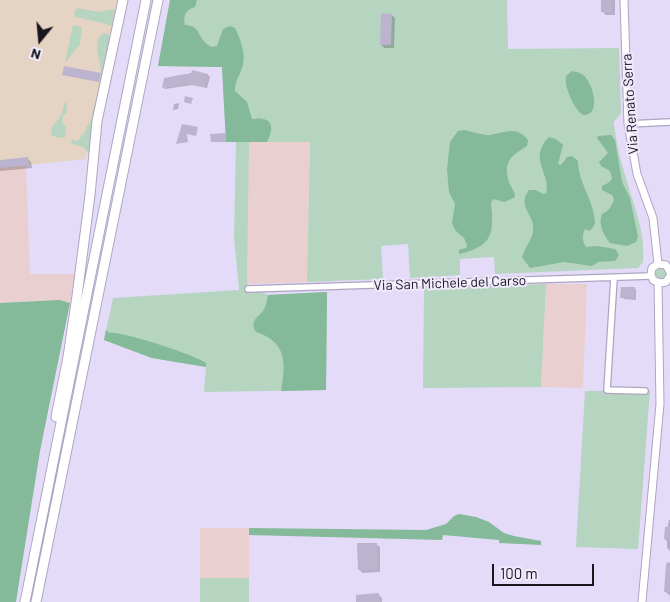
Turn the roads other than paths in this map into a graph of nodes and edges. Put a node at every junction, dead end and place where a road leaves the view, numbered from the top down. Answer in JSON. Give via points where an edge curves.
{"nodes":[{"id":1,"x":123,"y":0,"type":"edge"},
{"id":2,"x":146,"y":0,"type":"edge"},
{"id":3,"x":158,"y":0,"type":"edge"},
{"id":4,"x":624,"y":0,"type":"edge"},
{"id":5,"x":670,"y":122,"type":"edge"},
{"id":6,"x":628,"y":124,"type":"junction"},
{"id":7,"x":658,"y":264,"type":"junction"},
{"id":8,"x":670,"y":272,"type":"edge"},
{"id":9,"x":651,"y":276,"type":"junction"},
{"id":10,"x":670,"y":276,"type":"edge"},
{"id":11,"x":614,"y":278,"type":"junction"},
{"id":12,"x":658,"y":283,"type":"junction"},
{"id":13,"x":248,"y":289,"type":"dead end"},
{"id":14,"x":645,"y":391,"type":"dead end"},
{"id":15,"x":51,"y":474,"type":"junction"},
{"id":16,"x":25,"y":602,"type":"edge"},
{"id":17,"x":36,"y":602,"type":"edge"},
{"id":18,"x":642,"y":602,"type":"edge"}],
"edges":[{"from":1,"to":15,"type":"highway","via":[[97,121],[77,296],[48,461]]},
{"from":2,"to":15,"type":"highway"},
{"from":3,"to":17,"type":"highway"},
{"from":4,"to":6,"type":"street","name":"Via Renato Serra"},
{"from":5,"to":6,"type":"street"},
{"from":6,"to":7,"type":"street","name":"Via Renato Serra","via":[[637,174],[653,218]]},
{"from":7,"to":8,"type":"street","via":[[666,266]]},
{"from":7,"to":9,"type":"street","via":[[652,268]]},
{"from":9,"to":11,"type":"street","name":"Via San Michele del Carso"},
{"from":9,"to":12,"type":"street"},
{"from":10,"to":12,"type":"street","via":[[664,283]]},
{"from":11,"to":13,"type":"street","name":"Via San Michele del Carso"},
{"from":11,"to":14,"type":"street","via":[[607,390]]},
{"from":12,"to":18,"type":"street","via":[[660,404]]},
{"from":15,"to":16,"type":"highway"}]}
